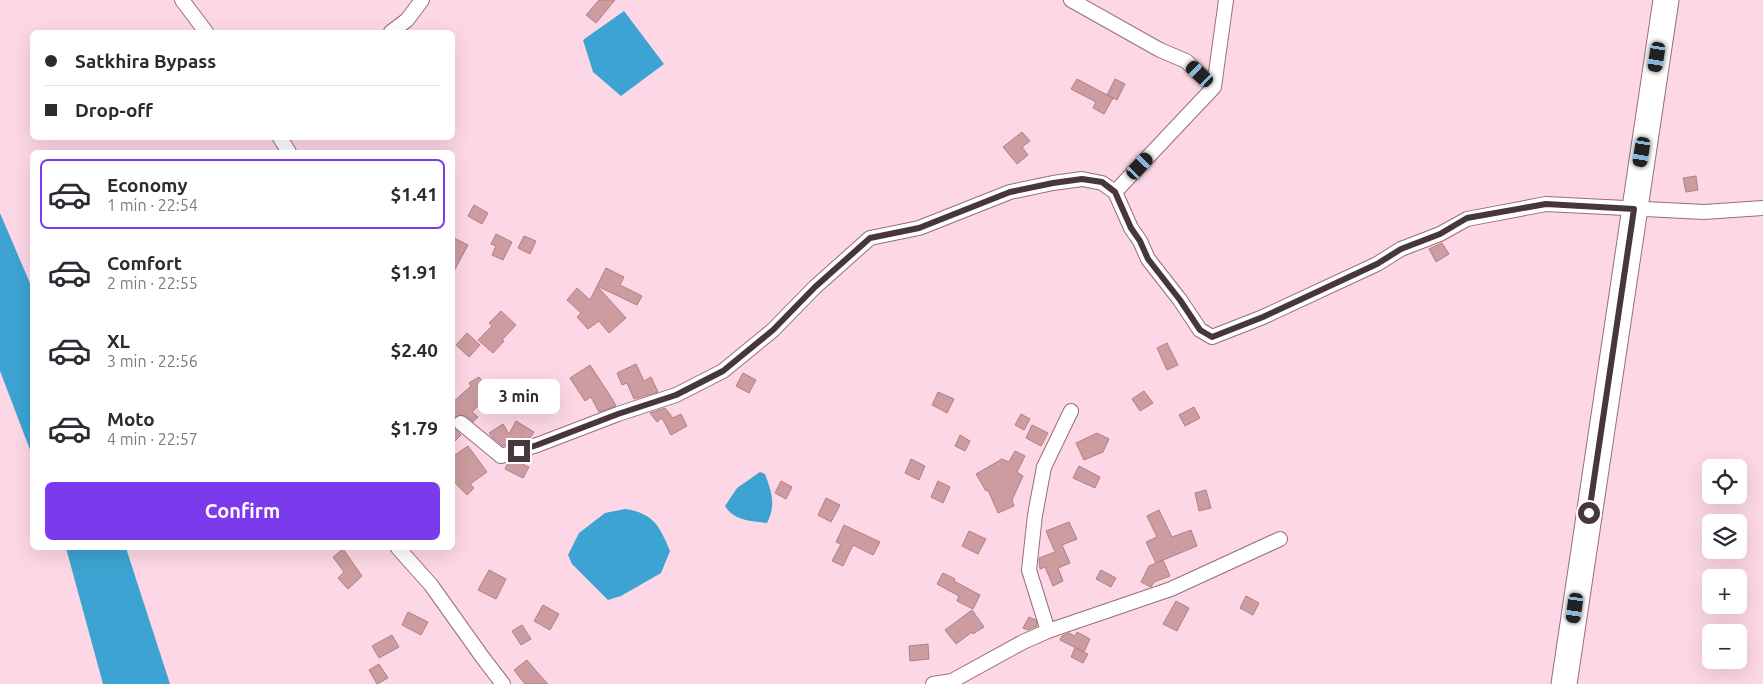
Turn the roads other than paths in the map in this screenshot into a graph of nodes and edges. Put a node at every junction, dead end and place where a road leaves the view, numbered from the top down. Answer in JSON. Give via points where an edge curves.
{"nodes":[{"id":1,"x":422,"y":0,"type":"edge"},
{"id":2,"x":1072,"y":0,"type":"edge"},
{"id":3,"x":1226,"y":0,"type":"edge"},
{"id":4,"x":1666,"y":0,"type":"edge"},
{"id":5,"x":187,"y":2,"type":"edge"},
{"id":6,"x":205,"y":30,"type":"edge"},
{"id":7,"x":394,"y":30,"type":"edge"},
{"id":8,"x":1214,"y":87,"type":"junction"},
{"id":9,"x":1115,"y":192,"type":"junction"},
{"id":10,"x":1763,"y":208,"type":"edge"},
{"id":11,"x":1634,"y":209,"type":"junction"},
{"id":12,"x":1071,"y":412,"type":"dead end"},
{"id":13,"x":461,"y":423,"type":"dead end"},
{"id":14,"x":1280,"y":539,"type":"dead end"},
{"id":15,"x":400,"y":550,"type":"edge"},
{"id":16,"x":1048,"y":632,"type":"junction"},
{"id":17,"x":503,"y":684,"type":"edge"},
{"id":18,"x":933,"y":684,"type":"edge"},
{"id":19,"x":1564,"y":684,"type":"edge"}],
"edges":[{"from":1,"to":7,"type":"street","via":[[407,20]]},
{"from":2,"to":8,"type":"street","via":[[1160,50],[1186,61]]},
{"from":3,"to":8,"type":"street"},
{"from":4,"to":11,"type":"highway"},
{"from":5,"to":6,"type":"street"},
{"from":8,"to":9,"type":"street"},
{"from":9,"to":11,"type":"street","via":[[1148,259],[1200,330],[1212,337],[1377,264],[1467,218],[1546,204]]},
{"from":9,"to":13,"type":"street","via":[[1102,182],[1082,179],[1053,183],[1010,192],[919,228],[870,238],[773,330],[723,371],[676,395],[537,445],[501,456]]},
{"from":10,"to":11,"type":"street","via":[[1704,212]]},
{"from":11,"to":19,"type":"highway"},
{"from":12,"to":16,"type":"street","via":[[1044,467],[1029,570]]},
{"from":14,"to":16,"type":"street","via":[[1171,589]]},
{"from":15,"to":17,"type":"street","via":[[431,585]]},
{"from":16,"to":18,"type":"street","via":[[952,681]]}]}
